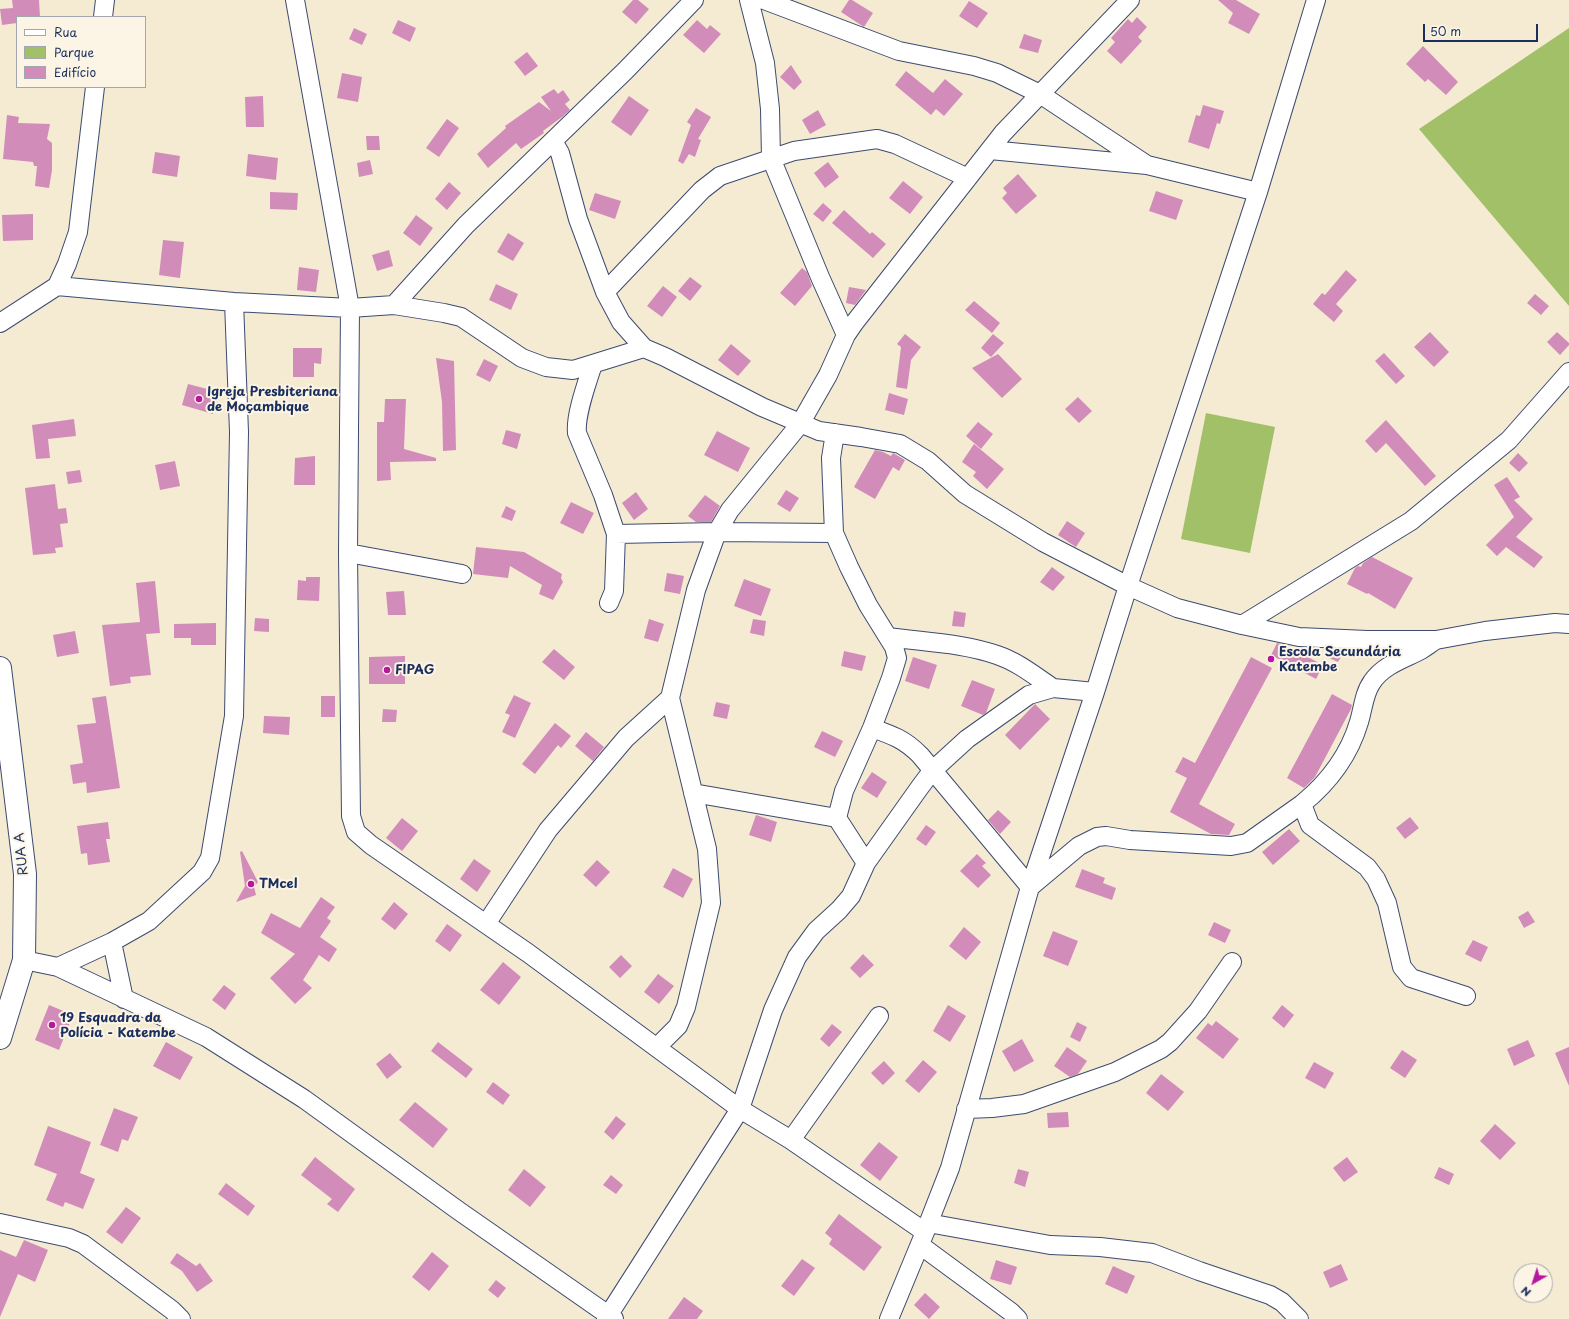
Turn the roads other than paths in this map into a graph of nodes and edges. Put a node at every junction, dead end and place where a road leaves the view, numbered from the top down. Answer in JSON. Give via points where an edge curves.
{"nodes":[{"id":1,"x":105,"y":0,"type":"edge"},
{"id":2,"x":295,"y":0,"type":"edge"},
{"id":3,"x":694,"y":0,"type":"edge"},
{"id":4,"x":749,"y":0,"type":"edge"},
{"id":5,"x":764,"y":0,"type":"edge"},
{"id":6,"x":1130,"y":0,"type":"edge"},
{"id":7,"x":1316,"y":0,"type":"edge"},
{"id":8,"x":103,"y":16,"type":"edge"},
{"id":9,"x":95,"y":88,"type":"edge"},
{"id":10,"x":1040,"y":94,"type":"junction"},
{"id":11,"x":553,"y":141,"type":"junction"},
{"id":12,"x":990,"y":150,"type":"junction"},
{"id":13,"x":771,"y":158,"type":"junction"},
{"id":14,"x":1147,"y":165,"type":"junction"},
{"id":15,"x":968,"y":178,"type":"junction"},
{"id":16,"x":1258,"y":192,"type":"junction"},
{"id":17,"x":57,"y":286,"type":"junction"},
{"id":18,"x":605,"y":292,"type":"junction"},
{"id":19,"x":234,"y":302,"type":"junction"},
{"id":20,"x":394,"y":305,"type":"junction"},
{"id":21,"x":350,"y":308,"type":"junction"},
{"id":22,"x":0,"y":323,"type":"edge"},
{"id":23,"x":846,"y":335,"type":"junction"},
{"id":24,"x":644,"y":348,"type":"junction"},
{"id":25,"x":593,"y":364,"type":"junction"},
{"id":26,"x":1569,"y":372,"type":"edge"},
{"id":27,"x":800,"y":424,"type":"junction"},
{"id":28,"x":835,"y":433,"type":"junction"},
{"id":29,"x":717,"y":532,"type":"junction"},
{"id":30,"x":834,"y":533,"type":"junction"},
{"id":31,"x":616,"y":534,"type":"junction"},
{"id":32,"x":348,"y":553,"type":"junction"},
{"id":33,"x":462,"y":574,"type":"dead end"},
{"id":34,"x":1128,"y":586,"type":"junction"},
{"id":35,"x":609,"y":603,"type":"dead end"},
{"id":36,"x":1569,"y":623,"type":"edge"},
{"id":37,"x":1242,"y":625,"type":"junction"},
{"id":38,"x":888,"y":637,"type":"junction"},
{"id":39,"x":1436,"y":640,"type":"junction"},
{"id":40,"x":0,"y":668,"type":"edge"},
{"id":41,"x":1053,"y":688,"type":"junction"},
{"id":42,"x":1095,"y":692,"type":"junction"},
{"id":43,"x":670,"y":698,"type":"junction"},
{"id":44,"x":872,"y":728,"type":"junction"},
{"id":45,"x":932,"y":771,"type":"junction"},
{"id":46,"x":692,"y":793,"type":"junction"},
{"id":47,"x":1302,"y":804,"type":"junction"},
{"id":48,"x":837,"y":818,"type":"junction"},
{"id":49,"x":866,"y":863,"type":"junction"},
{"id":50,"x":1030,"y":887,"type":"junction"},
{"id":51,"x":486,"y":924,"type":"junction"},
{"id":52,"x":112,"y":942,"type":"junction"},
{"id":53,"x":24,"y":960,"type":"junction"},
{"id":54,"x":1232,"y":962,"type":"dead end"},
{"id":55,"x":58,"y":967,"type":"junction"},
{"id":56,"x":1466,"y":996,"type":"dead end"},
{"id":57,"x":124,"y":999,"type":"junction"},
{"id":58,"x":879,"y":1016,"type":"dead end"},
{"id":59,"x":0,"y":1038,"type":"edge"},
{"id":60,"x":657,"y":1047,"type":"junction"},
{"id":61,"x":740,"y":1109,"type":"junction"},
{"id":62,"x":966,"y":1109,"type":"junction"},
{"id":63,"x":791,"y":1140,"type":"junction"},
{"id":64,"x":0,"y":1223,"type":"edge"},
{"id":65,"x":924,"y":1233,"type":"junction"},
{"id":66,"x":609,"y":1318,"type":"edge"},
{"id":67,"x":181,"y":1319,"type":"edge"},
{"id":68,"x":889,"y":1319,"type":"edge"},
{"id":69,"x":1018,"y":1319,"type":"edge"},
{"id":70,"x":1300,"y":1319,"type":"edge"}],
"edges":[{"from":1,"to":8,"type":"street"},
{"from":2,"to":21,"type":"street"},
{"from":3,"to":11,"type":"street"},
{"from":4,"to":13,"type":"street","via":[[764,63],[770,109]]},
{"from":5,"to":10,"type":"street","via":[[899,51],[997,73]]},
{"from":6,"to":10,"type":"street"},
{"from":7,"to":16,"type":"street"},
{"from":9,"to":17,"type":"street","via":[[78,232]]},
{"from":10,"to":12,"type":"street"},
{"from":10,"to":14,"type":"street"},
{"from":11,"to":18,"type":"street","via":[[560,153],[578,219]]},
{"from":11,"to":20,"type":"street","via":[[466,225]]},
{"from":12,"to":14,"type":"street"},
{"from":12,"to":15,"type":"street"},
{"from":13,"to":15,"type":"street","via":[[794,151],[877,139],[895,144]]},
{"from":13,"to":18,"type":"street","via":[[720,176],[702,190]]},
{"from":13,"to":23,"type":"street"},
{"from":14,"to":16,"type":"street"},
{"from":15,"to":23,"type":"street"},
{"from":16,"to":34,"type":"street"},
{"from":17,"to":19,"type":"street"},
{"from":17,"to":22,"type":"street"},
{"from":18,"to":24,"type":"street","via":[[621,322]]},
{"from":19,"to":21,"type":"street"},
{"from":19,"to":52,"type":"street","via":[[239,432],[234,716],[210,858],[202,872],[149,921]]},
{"from":20,"to":21,"type":"street"},
{"from":20,"to":25,"type":"street","via":[[460,317],[522,358],[546,367],[573,370]]},
{"from":21,"to":32,"type":"street"},
{"from":23,"to":27,"type":"street","via":[[828,375]]},
{"from":24,"to":25,"type":"street"},
{"from":24,"to":27,"type":"street"},
{"from":25,"to":31,"type":"street","via":[[576,426],[577,434],[603,495]]},
{"from":26,"to":37,"type":"street","via":[[1509,440],[1411,521]]},
{"from":27,"to":28,"type":"street","via":[[819,431]]},
{"from":27,"to":29,"type":"street","via":[[730,510]]},
{"from":28,"to":30,"type":"street","via":[[831,458]]},
{"from":28,"to":34,"type":"street","via":[[900,444],[928,461],[978,502],[1043,542]]},
{"from":29,"to":30,"type":"street"},
{"from":29,"to":31,"type":"street"},
{"from":29,"to":43,"type":"street","via":[[696,590]]},
{"from":30,"to":38,"type":"street","via":[[868,605]]},
{"from":31,"to":35,"type":"street","via":[[614,592]]},
{"from":32,"to":33,"type":"street"},
{"from":32,"to":51,"type":"street","via":[[351,816],[356,832]]},
{"from":34,"to":37,"type":"street","via":[[1177,608]]},
{"from":34,"to":42,"type":"street"},
{"from":36,"to":39,"type":"street","via":[[1485,631]]},
{"from":37,"to":39,"type":"street","via":[[1299,637]]},
{"from":38,"to":41,"type":"street","via":[[976,648],[1016,663]]},
{"from":38,"to":44,"type":"street","via":[[897,658]]},
{"from":39,"to":47,"type":"street","via":[[1422,650],[1399,660],[1372,682],[1367,690],[1353,742],[1346,755],[1334,773]]},
{"from":40,"to":53,"type":"main road","name":"RUA A","via":[[25,874]]},
{"from":41,"to":42,"type":"street"},
{"from":41,"to":45,"type":"street","via":[[1029,695],[967,739]]},
{"from":42,"to":50,"type":"street"},
{"from":43,"to":46,"type":"street"},
{"from":43,"to":51,"type":"street","via":[[626,738],[548,830]]},
{"from":44,"to":45,"type":"street","via":[[909,744]]},
{"from":44,"to":48,"type":"street","via":[[844,791]]},
{"from":45,"to":49,"type":"street"},
{"from":45,"to":50,"type":"street"},
{"from":46,"to":48,"type":"street"},
{"from":46,"to":60,"type":"street","via":[[707,849],[711,903],[686,1007],[678,1026]]},
{"from":47,"to":50,"type":"street","via":[[1247,843],[1240,845],[1097,837],[1079,846]]},
{"from":47,"to":56,"type":"street","via":[[1310,825],[1367,867],[1376,879],[1387,903],[1402,967],[1411,978]]},
{"from":48,"to":49,"type":"street"},
{"from":49,"to":61,"type":"street","via":[[851,896],[816,931],[797,957],[773,1010]]},
{"from":50,"to":62,"type":"street"},
{"from":51,"to":60,"type":"street"},
{"from":52,"to":55,"type":"street"},
{"from":52,"to":57,"type":"street"},
{"from":53,"to":55,"type":"street"},
{"from":53,"to":59,"type":"main road","name":"RUA A"},
{"from":54,"to":62,"type":"street","via":[[1198,1011],[1161,1049],[1115,1072],[1024,1104]]},
{"from":55,"to":57,"type":"street"},
{"from":57,"to":66,"type":"street","via":[[206,1037],[304,1099]]},
{"from":58,"to":63,"type":"street"},
{"from":60,"to":61,"type":"street"},
{"from":61,"to":63,"type":"street"},
{"from":61,"to":66,"type":"street"},
{"from":62,"to":65,"type":"street","via":[[950,1168]]},
{"from":63,"to":65,"type":"street"},
{"from":64,"to":67,"type":"street","via":[[69,1238],[83,1244]]},
{"from":65,"to":68,"type":"street"},
{"from":65,"to":69,"type":"street"},
{"from":65,"to":70,"type":"street","via":[[1152,1253],[1199,1272],[1270,1295],[1282,1302]]}]}
